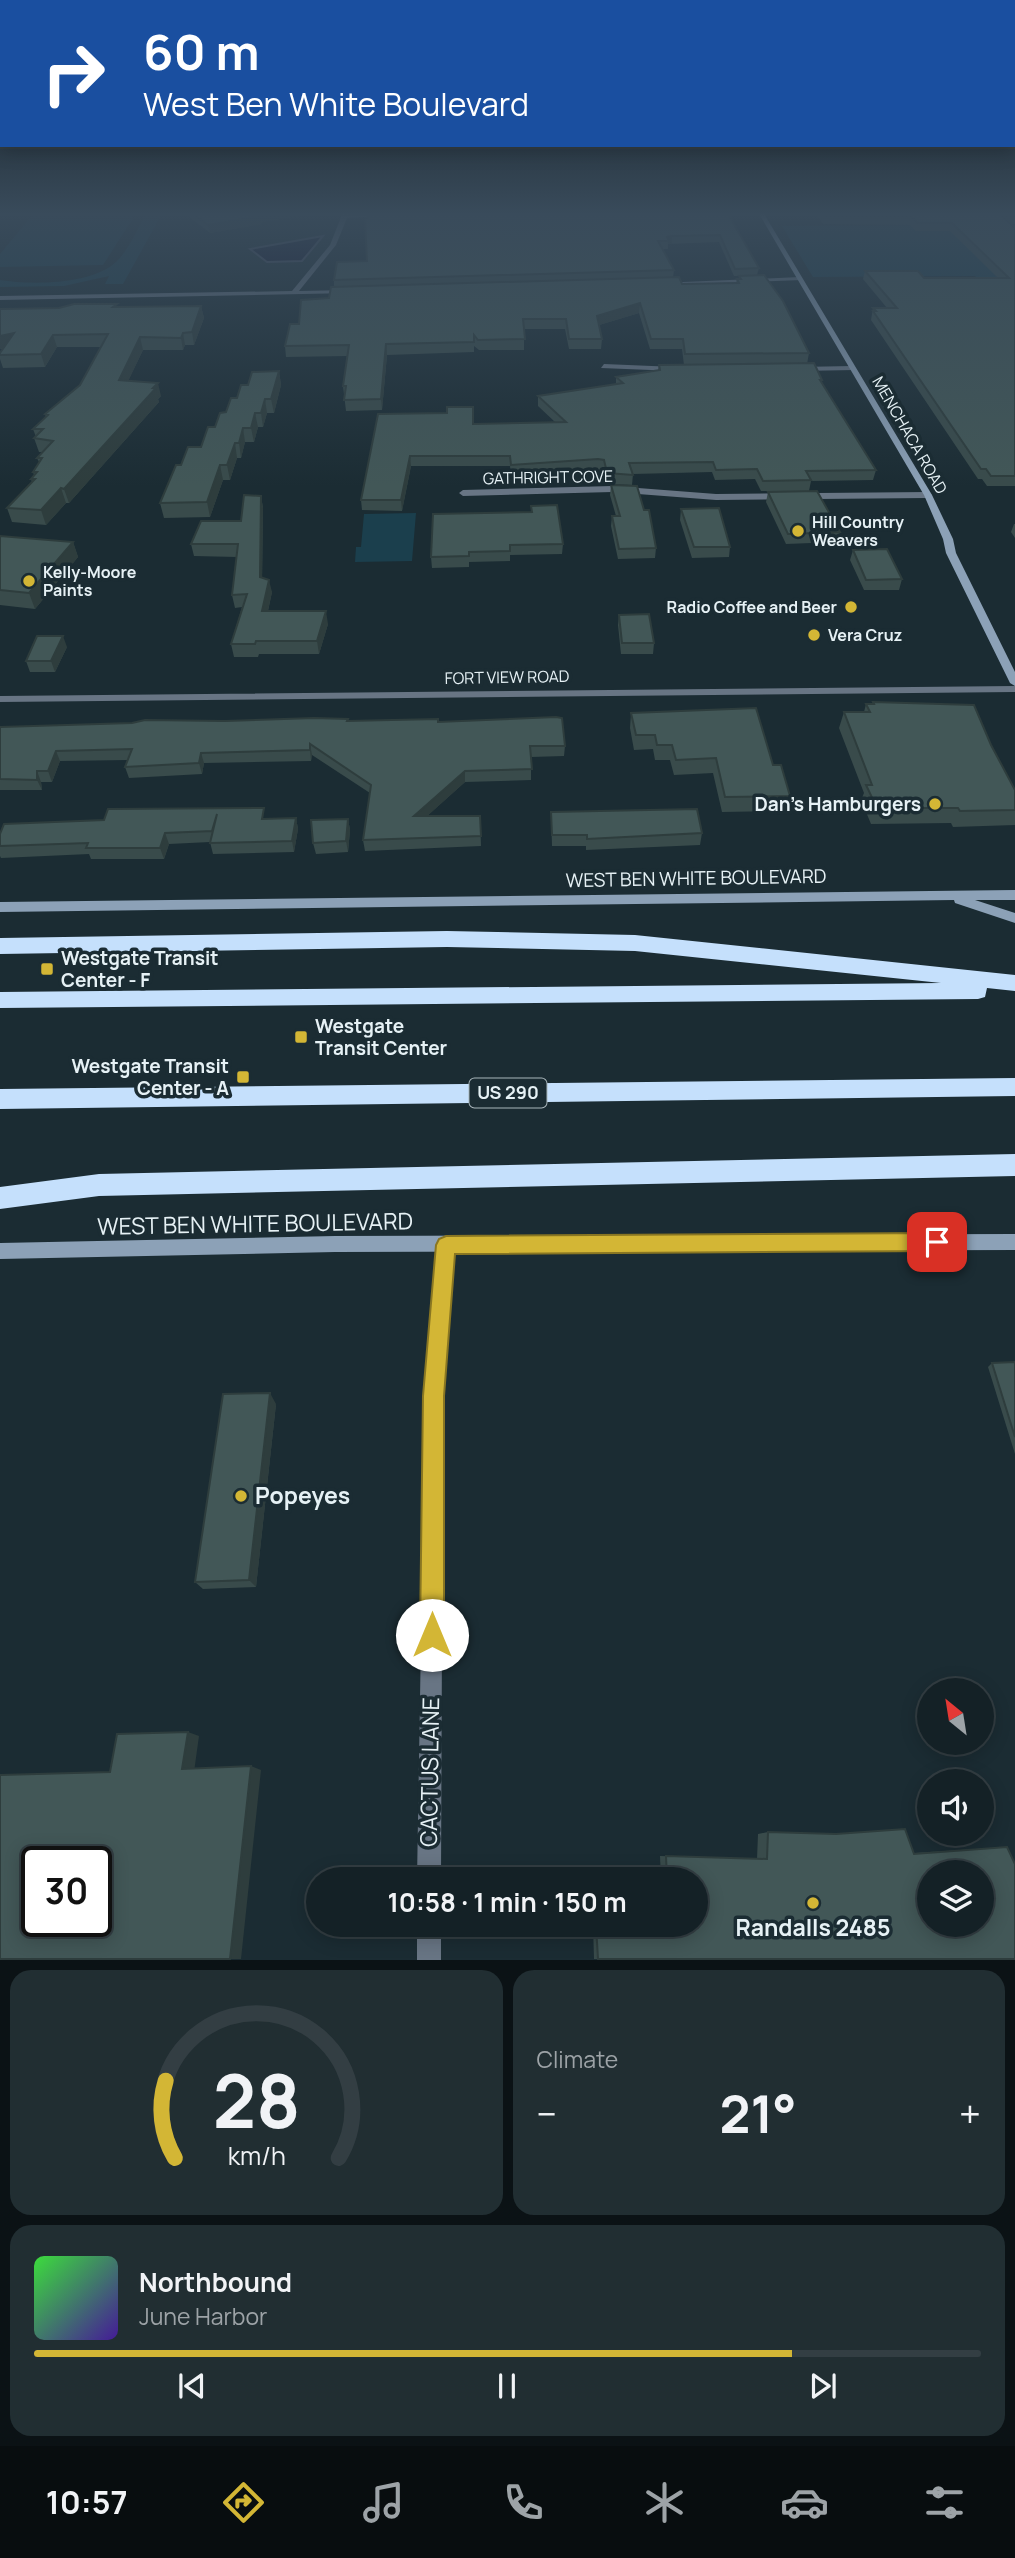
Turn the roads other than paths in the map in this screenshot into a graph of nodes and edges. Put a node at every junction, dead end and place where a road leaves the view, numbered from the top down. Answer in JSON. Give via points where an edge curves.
{"nodes":[{"id":1,"x":814,"y":303,"type":"edge"},
{"id":2,"x":604,"y":366,"type":"dead end"},
{"id":3,"x":852,"y":368,"type":"junction"},
{"id":4,"x":690,"y":369,"type":"edge"},
{"id":5,"x":782,"y":369,"type":"edge"},
{"id":6,"x":463,"y":493,"type":"dead end"},
{"id":7,"x":929,"y":495,"type":"junction"},
{"id":8,"x":1015,"y":683,"type":"edge"},
{"id":9,"x":1015,"y":689,"type":"edge"},
{"id":10,"x":0,"y":699,"type":"edge"},
{"id":11,"x":1015,"y":895,"type":"edge"},
{"id":12,"x":946,"y":896,"type":"junction"},
{"id":13,"x":0,"y":907,"type":"edge"},
{"id":14,"x":1015,"y":918,"type":"edge"},
{"id":15,"x":0,"y":946,"type":"edge"},
{"id":16,"x":1015,"y":984,"type":"edge"},
{"id":17,"x":1015,"y":990,"type":"edge"},
{"id":18,"x":0,"y":1000,"type":"edge"},
{"id":19,"x":1015,"y":1087,"type":"edge"},
{"id":20,"x":0,"y":1099,"type":"edge"},
{"id":21,"x":1004,"y":1165,"type":"edge"},
{"id":22,"x":0,"y":1198,"type":"edge"},
{"id":23,"x":1015,"y":1242,"type":"edge"},
{"id":24,"x":446,"y":1245,"type":"junction"},
{"id":25,"x":0,"y":1251,"type":"edge"},
{"id":26,"x":429,"y":1867,"type":"edge"},
{"id":27,"x":429,"y":1937,"type":"edge"},
{"id":28,"x":429,"y":1959,"type":"edge"}],
"edges":[{"from":1,"to":3,"type":"main road","name":"MENCHACA ROAD"},
{"from":2,"to":4,"type":"street"},
{"from":3,"to":5,"type":"street"},
{"from":3,"to":7,"type":"main road","name":"MENCHACA ROAD"},
{"from":6,"to":7,"type":"street","name":"GATHRIGHT COVE","via":[[611,489],[705,497]]},
{"from":7,"to":8,"type":"main road","name":"MENCHACA ROAD","via":[[951,553]]},
{"from":9,"to":10,"type":"street","name":"FORT VIEW ROAD"},
{"from":11,"to":12,"type":"main road","name":"WEST BEN WHITE BOULEVARD"},
{"from":12,"to":13,"type":"main road","name":"WEST BEN WHITE BOULEVARD"},
{"from":12,"to":14,"type":"main road"},
{"from":15,"to":16,"type":"highway","via":[[447,939],[635,943]]},
{"from":17,"to":18,"type":"highway"},
{"from":19,"to":20,"type":"highway","number":"US 290"},
{"from":21,"to":22,"type":"highway","via":[[113,1184]]},
{"from":23,"to":24,"type":"main road","name":"WEST BEN WHITE BOULEVARD"},
{"from":24,"to":25,"type":"main road","name":"WEST BEN WHITE BOULEVARD"},
{"from":24,"to":26,"type":"street","name":"CACTUS LANE","via":[[434,1396]]},
{"from":27,"to":28,"type":"street"}]}
